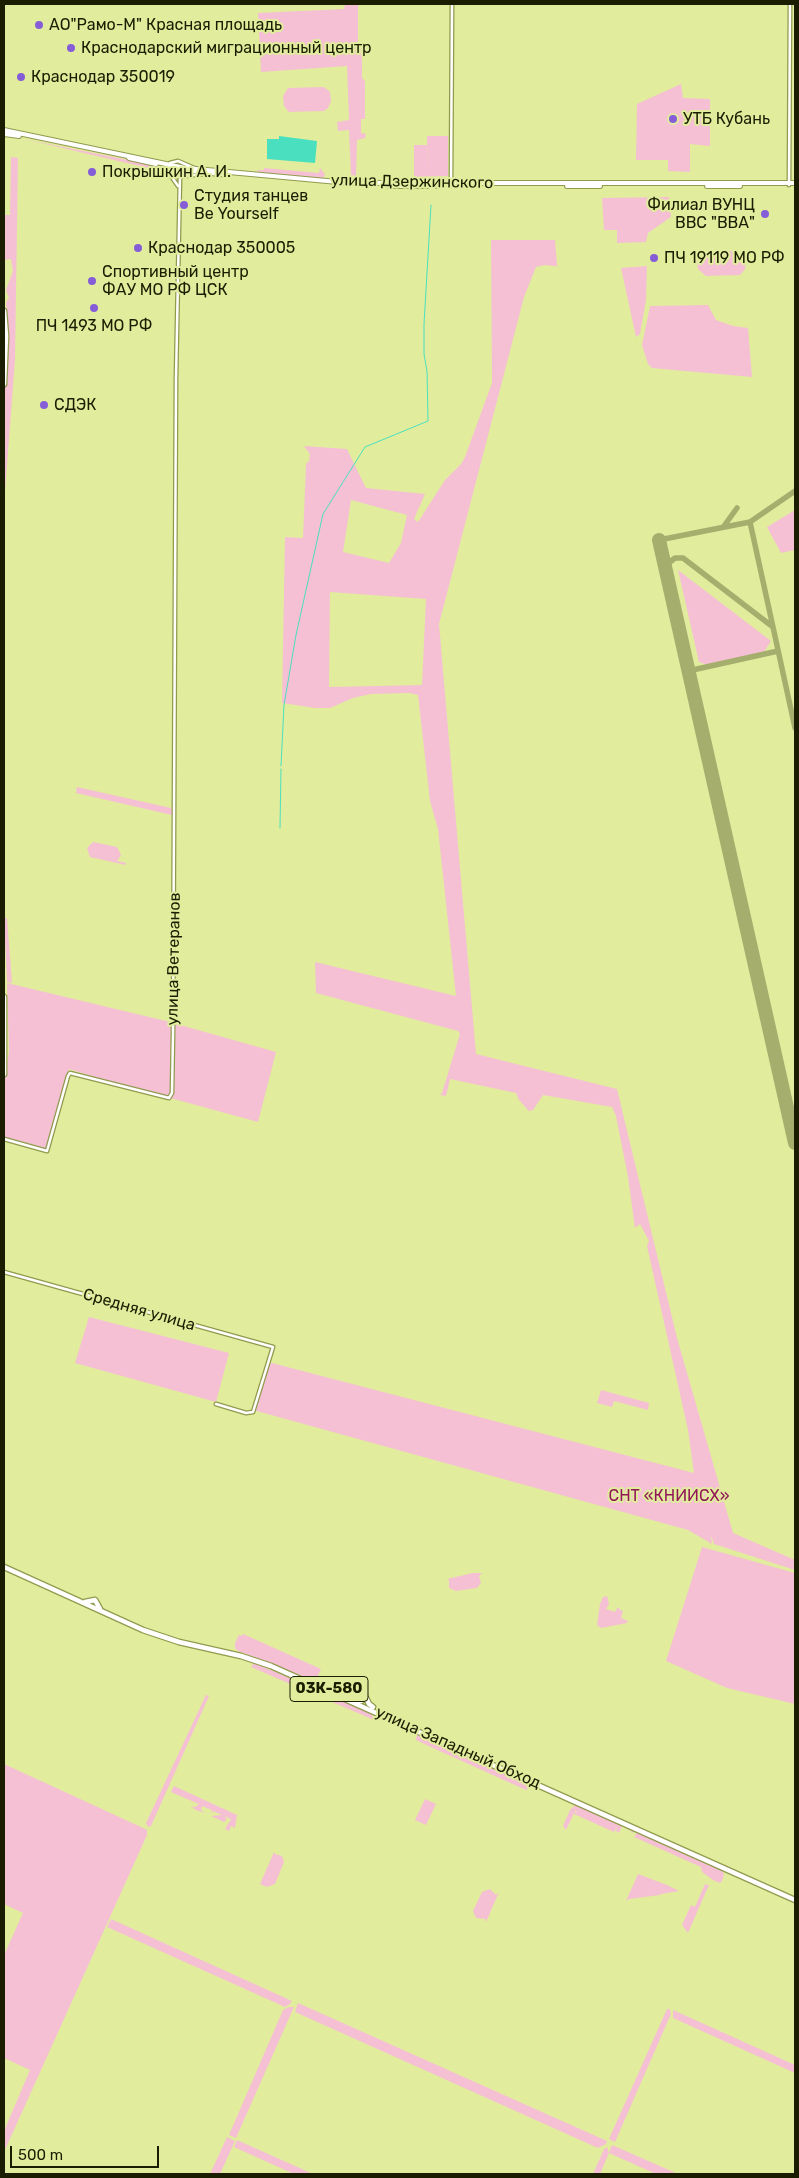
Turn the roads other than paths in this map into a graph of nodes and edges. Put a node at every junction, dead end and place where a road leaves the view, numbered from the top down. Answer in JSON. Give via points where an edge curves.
{"nodes":[{"id":1,"x":452,"y":4,"type":"edge"},
{"id":2,"x":790,"y":4,"type":"edge"},
{"id":3,"x":4,"y":132,"type":"edge"},
{"id":4,"x":169,"y":166,"type":"junction"},
{"id":5,"x":183,"y":170,"type":"junction"},
{"id":6,"x":173,"y":176,"type":"junction"},
{"id":7,"x":789,"y":184,"type":"junction"},
{"id":8,"x":795,"y":184,"type":"edge"},
{"id":9,"x":451,"y":185,"type":"junction"},
{"id":10,"x":178,"y":187,"type":"junction"},
{"id":11,"x":4,"y":311,"type":"edge"},
{"id":12,"x":4,"y":384,"type":"edge"},
{"id":13,"x":4,"y":997,"type":"edge"},
{"id":14,"x":4,"y":1074,"type":"edge"},
{"id":15,"x":4,"y":1139,"type":"edge"},
{"id":16,"x":4,"y":1272,"type":"edge"},
{"id":17,"x":216,"y":1404,"type":"dead end"},
{"id":18,"x":4,"y":1566,"type":"edge"},
{"id":19,"x":795,"y":1899,"type":"edge"}],
"edges":[{"from":1,"to":9,"type":"street"},
{"from":2,"to":7,"type":"street"},
{"from":3,"to":4,"type":"main road","name":"улица Дзержинского"},
{"from":4,"to":5,"type":"main road","name":"улица Дзержинского"},
{"from":4,"to":5,"type":"street","name":"улица Дзержинского","via":[[175,161]]},
{"from":4,"to":6,"type":"street","via":[[169,173]]},
{"from":5,"to":6,"type":"street","name":"улица Дзержинского"},
{"from":5,"to":9,"type":"main road","name":"улица Дзержинского","via":[[349,183]]},
{"from":5,"to":9,"type":"main road","name":"улица Дзержинского","via":[[349,186]]},
{"from":5,"to":10,"type":"street","name":"улица Ветеранов"},
{"from":6,"to":10,"type":"street"},
{"from":7,"to":8,"type":"main road","name":"улица Дзержинского"},
{"from":7,"to":9,"type":"main road","name":"улица Дзержинского"},
{"from":10,"to":15,"type":"street","name":"улица Ветеранов","via":[[172,1093],[169,1098],[70,1074],[47,1151]]},
{"from":11,"to":12,"type":"highway"},
{"from":13,"to":14,"type":"highway"},
{"from":16,"to":17,"type":"street","name":"Средняя улица","via":[[273,1347],[253,1412]]},
{"from":18,"to":19,"type":"highway","name":"улица Западный Обход","number":"03К-580","via":[[143,1630],[271,1666]]},
{"from":18,"to":19,"type":"highway","name":"улица Западный Обход","number":"03К-580","via":[[164,1635],[259,1659],[335,1692],[360,1701],[366,1698],[371,1706],[386,1714]]}]}
